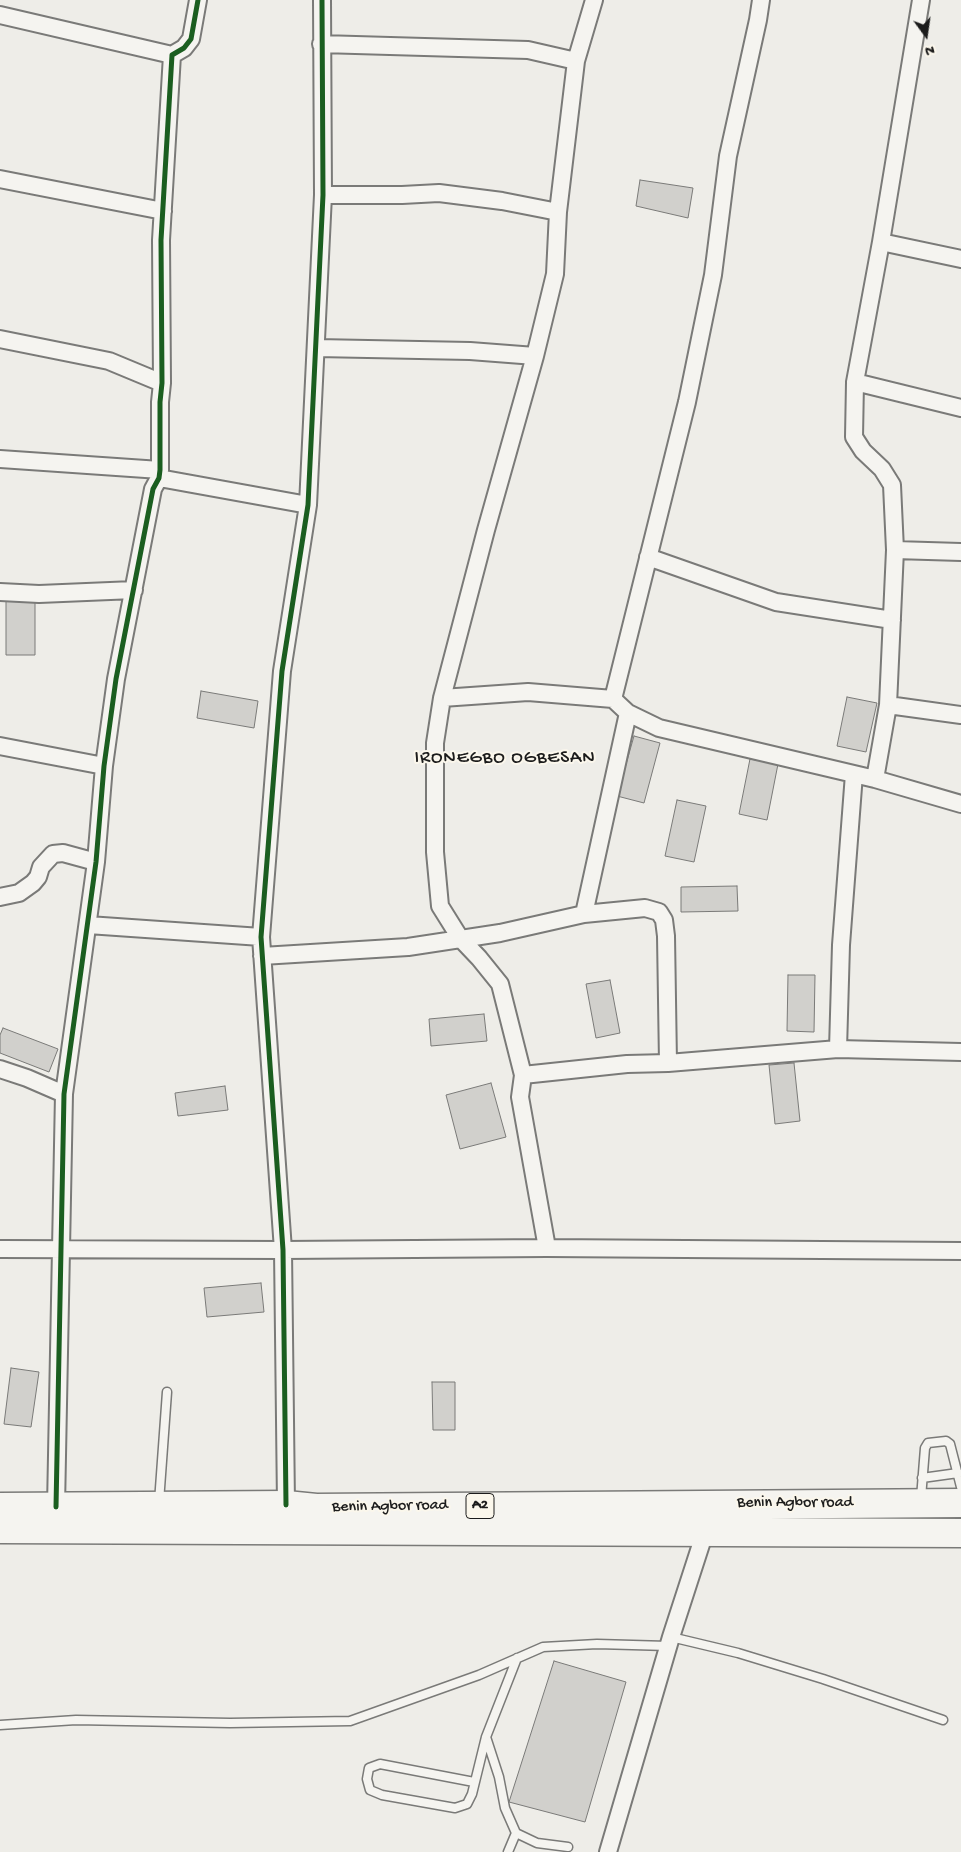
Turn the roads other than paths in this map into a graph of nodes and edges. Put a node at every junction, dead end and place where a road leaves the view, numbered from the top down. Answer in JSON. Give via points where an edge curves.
{"nodes":[{"id":1,"x":198,"y":0,"type":"edge"},
{"id":2,"x":322,"y":0,"type":"edge"},
{"id":3,"x":594,"y":0,"type":"edge"},
{"id":4,"x":761,"y":0,"type":"edge"},
{"id":5,"x":921,"y":0,"type":"edge"},
{"id":6,"x":0,"y":15,"type":"edge"},
{"id":7,"x":321,"y":44,"type":"junction"},
{"id":8,"x":172,"y":55,"type":"junction"},
{"id":9,"x":576,"y":61,"type":"junction"},
{"id":10,"x":0,"y":178,"type":"edge"},
{"id":11,"x":323,"y":195,"type":"junction"},
{"id":12,"x":163,"y":211,"type":"junction"},
{"id":13,"x":558,"y":212,"type":"junction"},
{"id":14,"x":882,"y":242,"type":"junction"},
{"id":15,"x":961,"y":259,"type":"edge"},
{"id":16,"x":0,"y":339,"type":"edge"},
{"id":17,"x":316,"y":348,"type":"junction"},
{"id":18,"x":535,"y":356,"type":"junction"},
{"id":19,"x":855,"y":382,"type":"junction"},
{"id":20,"x":162,"y":383,"type":"junction"},
{"id":21,"x":961,"y":408,"type":"edge"},
{"id":22,"x":0,"y":459,"type":"edge"},
{"id":23,"x":160,"y":474,"type":"junction"},
{"id":24,"x":308,"y":505,"type":"junction"},
{"id":25,"x":895,"y":550,"type":"junction"},
{"id":26,"x":961,"y":552,"type":"edge"},
{"id":27,"x":648,"y":557,"type":"junction"},
{"id":28,"x":134,"y":590,"type":"junction"},
{"id":29,"x":0,"y":592,"type":"edge"},
{"id":30,"x":892,"y":620,"type":"junction"},
{"id":31,"x":442,"y":698,"type":"junction"},
{"id":32,"x":613,"y":699,"type":"junction"},
{"id":33,"x":888,"y":705,"type":"junction"},
{"id":34,"x":628,"y":713,"type":"junction"},
{"id":35,"x":961,"y":716,"type":"edge"},
{"id":36,"x":0,"y":746,"type":"edge"},
{"id":37,"x":104,"y":766,"type":"junction"},
{"id":38,"x":854,"y":774,"type":"junction"},
{"id":39,"x":875,"y":779,"type":"junction"},
{"id":40,"x":961,"y":804,"type":"edge"},
{"id":41,"x":96,"y":862,"type":"junction"},
{"id":42,"x":0,"y":897,"type":"edge"},
{"id":43,"x":584,"y":914,"type":"junction"},
{"id":44,"x":88,"y":925,"type":"junction"},
{"id":45,"x":261,"y":937,"type":"junction"},
{"id":46,"x":460,"y":938,"type":"junction"},
{"id":47,"x":262,"y":956,"type":"junction"},
{"id":48,"x":838,"y":1050,"type":"junction"},
{"id":49,"x":961,"y":1052,"type":"edge"},
{"id":50,"x":668,"y":1063,"type":"junction"},
{"id":51,"x":0,"y":1069,"type":"edge"},
{"id":52,"x":523,"y":1075,"type":"junction"},
{"id":53,"x":64,"y":1094,"type":"junction"},
{"id":54,"x":547,"y":1248,"type":"junction"},
{"id":55,"x":0,"y":1250,"type":"edge"},
{"id":56,"x":283,"y":1250,"type":"junction"},
{"id":57,"x":60,"y":1251,"type":"junction"},
{"id":58,"x":961,"y":1251,"type":"edge"},
{"id":59,"x":167,"y":1392,"type":"dead end"},
{"id":60,"x":958,"y":1474,"type":"junction"},
{"id":61,"x":961,"y":1486,"type":"edge"},
{"id":62,"x":921,"y":1490,"type":"junction"},
{"id":63,"x":961,"y":1503,"type":"edge"},
{"id":64,"x":286,"y":1505,"type":"junction"},
{"id":65,"x":56,"y":1506,"type":"junction"},
{"id":66,"x":159,"y":1506,"type":"junction"},
{"id":67,"x":0,"y":1507,"type":"edge"},
{"id":68,"x":0,"y":1529,"type":"edge"},
{"id":69,"x":705,"y":1532,"type":"junction"},
{"id":70,"x":961,"y":1532,"type":"edge"},
{"id":71,"x":670,"y":1641,"type":"junction"},
{"id":72,"x":517,"y":1658,"type":"junction"},
{"id":73,"x":943,"y":1720,"type":"dead end"},
{"id":74,"x":0,"y":1725,"type":"edge"},
{"id":75,"x":486,"y":1737,"type":"junction"},
{"id":76,"x":474,"y":1782,"type":"junction"},
{"id":77,"x":516,"y":1833,"type":"junction"},
{"id":78,"x":568,"y":1847,"type":"dead end"},
{"id":79,"x":508,"y":1852,"type":"edge"},
{"id":80,"x":608,"y":1852,"type":"edge"}],
"edges":[{"from":1,"to":8,"type":"street","via":[[191,39]]},
{"from":2,"to":7,"type":"street"},
{"from":3,"to":9,"type":"street"},
{"from":4,"to":27,"type":"street","via":[[728,156],[713,275],[687,402]]},
{"from":5,"to":14,"type":"street"},
{"from":6,"to":8,"type":"street"},
{"from":7,"to":9,"type":"street","via":[[528,50]]},
{"from":7,"to":11,"type":"street"},
{"from":8,"to":12,"type":"street"},
{"from":9,"to":13,"type":"street"},
{"from":10,"to":12,"type":"street"},
{"from":11,"to":13,"type":"street","via":[[439,193]]},
{"from":11,"to":17,"type":"street"},
{"from":12,"to":20,"type":"street"},
{"from":13,"to":18,"type":"street","via":[[555,274]]},
{"from":14,"to":15,"type":"street"},
{"from":14,"to":19,"type":"street"},
{"from":16,"to":20,"type":"street","via":[[109,361]]},
{"from":17,"to":18,"type":"street"},
{"from":17,"to":24,"type":"street"},
{"from":18,"to":31,"type":"street"},
{"from":19,"to":21,"type":"street"},
{"from":19,"to":25,"type":"street","via":[[854,437],[882,469],[892,486]]},
{"from":20,"to":23,"type":"street"},
{"from":22,"to":23,"type":"street"},
{"from":23,"to":24,"type":"street"},
{"from":23,"to":28,"type":"street","via":[[153,489]]},
{"from":24,"to":45,"type":"street","via":[[282,670]]},
{"from":25,"to":26,"type":"street"},
{"from":25,"to":30,"type":"street"},
{"from":27,"to":30,"type":"street","via":[[776,602]]},
{"from":27,"to":32,"type":"street"},
{"from":28,"to":29,"type":"street","via":[[39,594]]},
{"from":28,"to":37,"type":"street","via":[[116,679]]},
{"from":30,"to":33,"type":"street"},
{"from":31,"to":32,"type":"street","via":[[528,692]]},
{"from":31,"to":46,"type":"street","via":[[435,743],[435,852],[440,906]]},
{"from":32,"to":34,"type":"street"},
{"from":33,"to":35,"type":"street"},
{"from":33,"to":39,"type":"street"},
{"from":34,"to":38,"type":"street","via":[[659,728]]},
{"from":34,"to":43,"type":"street"},
{"from":36,"to":37,"type":"street"},
{"from":37,"to":41,"type":"street"},
{"from":38,"to":39,"type":"street"},
{"from":38,"to":48,"type":"street","via":[[841,945]]},
{"from":39,"to":40,"type":"street"},
{"from":41,"to":42,"type":"street","via":[[63,853],[53,854],[33,883],[19,893]]},
{"from":41,"to":44,"type":"street"},
{"from":43,"to":46,"type":"street","via":[[500,933]]},
{"from":43,"to":50,"type":"street","via":[[645,908],[659,912],[664,920]]},
{"from":44,"to":45,"type":"street"},
{"from":44,"to":53,"type":"street"},
{"from":45,"to":47,"type":"street"},
{"from":46,"to":47,"type":"street","via":[[408,947]]},
{"from":46,"to":52,"type":"street","via":[[500,984]]},
{"from":47,"to":56,"type":"street"},
{"from":48,"to":49,"type":"street"},
{"from":48,"to":50,"type":"street"},
{"from":50,"to":52,"type":"street"},
{"from":51,"to":53,"type":"street"},
{"from":52,"to":54,"type":"street","via":[[520,1097]]},
{"from":53,"to":57,"type":"street"},
{"from":54,"to":56,"type":"street"},
{"from":54,"to":58,"type":"street"},
{"from":55,"to":57,"type":"street"},
{"from":56,"to":57,"type":"street"},
{"from":56,"to":64,"type":"street"},
{"from":57,"to":65,"type":"street"},
{"from":59,"to":66,"type":"lane"},
{"from":60,"to":61,"type":"lane"},
{"from":60,"to":62,"type":"lane"},
{"from":60,"to":62,"type":"lane","via":[[950,1444],[946,1441],[928,1443]]},
{"from":62,"to":63,"type":"highway","name":"Benin Agbor road","number":"A2"},
{"from":62,"to":64,"type":"highway","name":"Benin Agbor road","number":"A2","via":[[326,1508]]},
{"from":64,"to":66,"type":"highway","name":"Benin Agbor road","number":"A2"},
{"from":65,"to":66,"type":"highway","name":"Benin Agbor road","number":"A2"},
{"from":65,"to":67,"type":"highway","name":"Benin Agbor road","number":"A2"},
{"from":68,"to":69,"type":"highway","name":"Benin Agbor road","number":"A2"},
{"from":69,"to":70,"type":"highway","name":"Benin Agbor road","number":"A2"},
{"from":69,"to":71,"type":"street"},
{"from":71,"to":72,"type":"lane","via":[[543,1647]]},
{"from":71,"to":73,"type":"lane","via":[[738,1653]]},
{"from":71,"to":80,"type":"street"},
{"from":72,"to":74,"type":"lane","via":[[350,1721],[76,1720]]},
{"from":72,"to":75,"type":"lane"},
{"from":75,"to":76,"type":"lane"},
{"from":75,"to":77,"type":"lane","via":[[505,1808]]},
{"from":76,"to":76,"type":"lane","via":[[467,1804],[456,1808],[382,1795],[370,1790],[367,1779],[369,1768],[380,1764]]},
{"from":77,"to":78,"type":"lane","via":[[537,1843]]},
{"from":77,"to":79,"type":"lane"}]}
